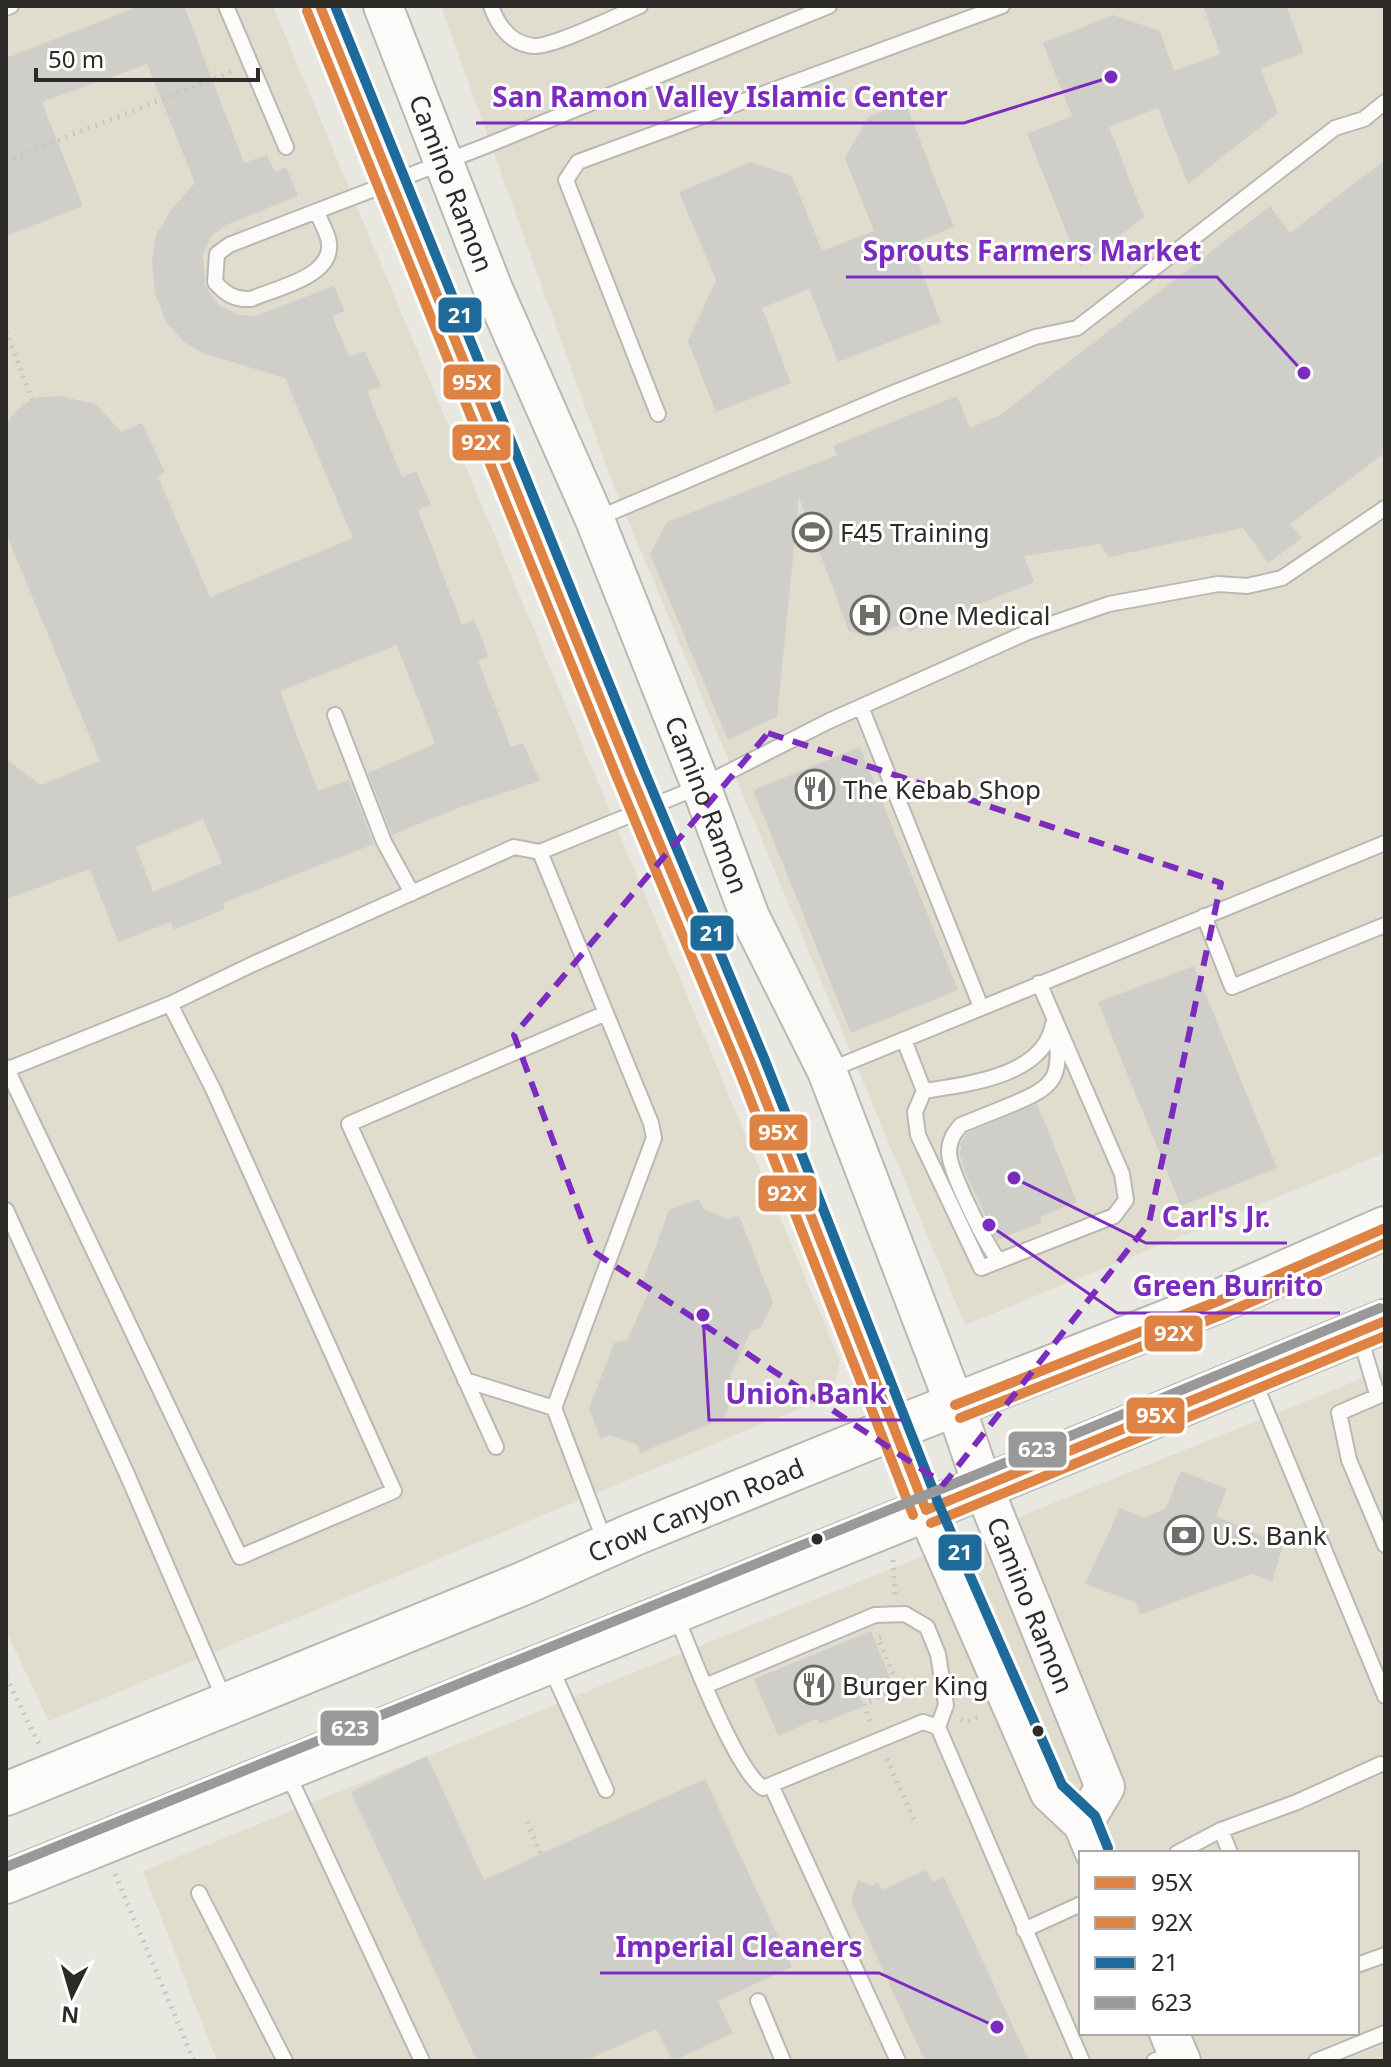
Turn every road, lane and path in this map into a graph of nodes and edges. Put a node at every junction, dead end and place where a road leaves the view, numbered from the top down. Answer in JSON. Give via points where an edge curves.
{"nodes":[{"id":1,"x":226,"y":6,"type":"edge"},
{"id":2,"x":320,"y":6,"type":"edge"},
{"id":3,"x":383,"y":6,"type":"edge"},
{"id":4,"x":491,"y":6,"type":"edge"},
{"id":5,"x":640,"y":6,"type":"edge"},
{"id":6,"x":829,"y":6,"type":"edge"},
{"id":7,"x":1002,"y":6,"type":"edge"},
{"id":8,"x":250,"y":64,"type":"junction"},
{"id":9,"x":1385,"y":102,"type":"edge"},
{"id":10,"x":286,"y":147,"type":"dead end"},
{"id":11,"x":6,"y":161,"type":"edge"},
{"id":12,"x":444,"y":162,"type":"junction"},
{"id":13,"x":391,"y":183,"type":"junction"},
{"id":14,"x":317,"y":213,"type":"junction"},
{"id":15,"x":6,"y":331,"type":"edge"},
{"id":16,"x":32,"y":400,"type":"dead end"},
{"id":17,"x":658,"y":414,"type":"dead end"},
{"id":18,"x":1385,"y":508,"type":"edge"},
{"id":19,"x":595,"y":520,"type":"junction"},
{"id":20,"x":861,"y":707,"type":"junction"},
{"id":21,"x":335,"y":715,"type":"dead end"},
{"id":22,"x":701,"y":786,"type":"junction"},
{"id":23,"x":645,"y":808,"type":"junction"},
{"id":24,"x":1385,"y":843,"type":"edge"},
{"id":25,"x":540,"y":852,"type":"junction"},
{"id":26,"x":412,"y":893,"type":"junction"},
{"id":27,"x":1204,"y":916,"type":"junction"},
{"id":28,"x":1385,"y":925,"type":"edge"},
{"id":29,"x":1039,"y":983,"type":"junction"},
{"id":30,"x":170,"y":1004,"type":"junction"},
{"id":31,"x":981,"y":1007,"type":"junction"},
{"id":32,"x":606,"y":1013,"type":"junction"},
{"id":33,"x":1054,"y":1018,"type":"junction"},
{"id":34,"x":904,"y":1040,"type":"junction"},
{"id":35,"x":6,"y":1069,"type":"edge"},
{"id":36,"x":827,"y":1071,"type":"junction"},
{"id":37,"x":924,"y":1091,"type":"junction"},
{"id":38,"x":6,"y":1210,"type":"edge"},
{"id":39,"x":1385,"y":1228,"type":"edge"},
{"id":40,"x":999,"y":1261,"type":"junction"},
{"id":41,"x":1372,"y":1327,"type":"edge"},
{"id":42,"x":1252,"y":1376,"type":"junction"},
{"id":43,"x":465,"y":1380,"type":"junction"},
{"id":44,"x":1381,"y":1394,"type":"edge"},
{"id":45,"x":955,"y":1405,"type":"junction"},
{"id":46,"x":554,"y":1408,"type":"junction"},
{"id":47,"x":894,"y":1428,"type":"junction"},
{"id":48,"x":496,"y":1447,"type":"dead end"},
{"id":49,"x":983,"y":1487,"type":"junction"},
{"id":50,"x":926,"y":1510,"type":"junction"},
{"id":51,"x":1385,"y":1545,"type":"edge"},
{"id":52,"x":606,"y":1546,"type":"junction"},
{"id":53,"x":674,"y":1611,"type":"junction"},
{"id":54,"x":548,"y":1662,"type":"junction"},
{"id":55,"x":705,"y":1686,"type":"junction"},
{"id":56,"x":1385,"y":1696,"type":"edge"},
{"id":57,"x":226,"y":1703,"type":"junction"},
{"id":58,"x":938,"y":1727,"type":"junction"},
{"id":59,"x":878,"y":1741,"type":"junction"},
{"id":60,"x":1384,"y":1764,"type":"edge"},
{"id":61,"x":286,"y":1768,"type":"junction"},
{"id":62,"x":771,"y":1785,"type":"junction"},
{"id":63,"x":606,"y":1790,"type":"dead end"},
{"id":64,"x":6,"y":1794,"type":"edge"},
{"id":65,"x":527,"y":1822,"type":"dead end"},
{"id":66,"x":916,"y":1824,"type":"dead end"},
{"id":67,"x":1221,"y":1830,"type":"junction"},
{"id":68,"x":1089,"y":1838,"type":"edge"},
{"id":69,"x":1181,"y":1851,"type":"edge"},
{"id":70,"x":1229,"y":1851,"type":"edge"},
{"id":71,"x":541,"y":1855,"type":"dead end"},
{"id":72,"x":115,"y":1874,"type":"dead end"},
{"id":73,"x":6,"y":1882,"type":"edge"},
{"id":74,"x":199,"y":1893,"type":"dead end"},
{"id":75,"x":1079,"y":1905,"type":"edge"},
{"id":76,"x":1024,"y":1930,"type":"junction"},
{"id":77,"x":1385,"y":1955,"type":"edge"},
{"id":78,"x":1359,"y":1964,"type":"edge"},
{"id":79,"x":758,"y":2001,"type":"dead end"},
{"id":80,"x":1385,"y":2033,"type":"edge"},
{"id":81,"x":194,"y":2061,"type":"edge"},
{"id":82,"x":285,"y":2061,"type":"edge"},
{"id":83,"x":422,"y":2061,"type":"edge"},
{"id":84,"x":783,"y":2061,"type":"edge"},
{"id":85,"x":898,"y":2061,"type":"edge"},
{"id":86,"x":1082,"y":2061,"type":"edge"},
{"id":87,"x":1316,"y":2061,"type":"edge"}],
"edges":[{"from":1,"to":8,"type":"lane"},
{"from":2,"to":13,"type":"street","name":"Camino Ramon"},
{"from":3,"to":12,"type":"street","name":"Camino Ramon"},
{"from":4,"to":5,"type":"lane","via":[[513,39],[536,46]]},
{"from":6,"to":12,"type":"lane"},
{"from":7,"to":17,"type":"lane","via":[[578,162],[566,180]]},
{"from":8,"to":10,"type":"lane"},
{"from":8,"to":11,"type":"path"},
{"from":9,"to":19,"type":"lane","via":[[1364,119],[1335,128],[1077,328],[1035,337],[893,393]]},
{"from":12,"to":13,"type":"lane"},
{"from":12,"to":19,"type":"street","name":"Camino Ramon","via":[[493,289]]},
{"from":13,"to":14,"type":"lane"},
{"from":13,"to":23,"type":"street","name":"Camino Ramon"},
{"from":14,"to":14,"type":"lane","via":[[229,245],[217,254],[215,282],[225,294],[241,300],[318,272],[327,261],[329,241]]},
{"from":15,"to":16,"type":"path"},
{"from":18,"to":20,"type":"lane","via":[[1282,578],[1109,604],[1028,632]]},
{"from":19,"to":22,"type":"street","name":"Camino Ramon"},
{"from":20,"to":22,"type":"lane"},
{"from":20,"to":31,"type":"lane"},
{"from":21,"to":26,"type":"lane","via":[[384,842]]},
{"from":22,"to":23,"type":"lane"},
{"from":22,"to":36,"type":"street","name":"Camino Ramon","via":[[750,917]]},
{"from":23,"to":25,"type":"lane"},
{"from":23,"to":47,"type":"street","name":"Camino Ramon"},
{"from":24,"to":27,"type":"lane"},
{"from":25,"to":26,"type":"lane","via":[[514,847]]},
{"from":25,"to":32,"type":"lane"},
{"from":26,"to":30,"type":"lane"},
{"from":27,"to":28,"type":"lane","via":[[1232,987]]},
{"from":27,"to":29,"type":"lane"},
{"from":29,"to":31,"type":"lane"},
{"from":29,"to":33,"type":"lane"},
{"from":30,"to":35,"type":"lane"},
{"from":30,"to":35,"type":"lane","via":[[394,1491],[240,1557]]},
{"from":31,"to":34,"type":"lane"},
{"from":32,"to":43,"type":"lane","via":[[349,1124]]},
{"from":32,"to":46,"type":"lane","via":[[654,1138]]},
{"from":33,"to":37,"type":"lane","via":[[1051,1034],[1029,1063],[967,1085]]},
{"from":33,"to":40,"type":"lane","via":[[1059,1052],[1052,1081],[1041,1092],[961,1125],[952,1135],[949,1158],[985,1244]]},
{"from":33,"to":40,"type":"lane","via":[[1122,1174],[1126,1200],[1114,1216]]},
{"from":34,"to":36,"type":"lane"},
{"from":34,"to":37,"type":"lane"},
{"from":36,"to":45,"type":"street","name":"Camino Ramon"},
{"from":37,"to":40,"type":"lane","via":[[915,1112],[918,1135],[981,1268]]},
{"from":38,"to":57,"type":"lane"},
{"from":39,"to":45,"type":"main road","name":"Crow Canyon Road","via":[[1221,1300]]},
{"from":41,"to":42,"type":"main road"},
{"from":41,"to":44,"type":"lane"},
{"from":42,"to":49,"type":"main road"},
{"from":42,"to":56,"type":"lane"},
{"from":43,"to":46,"type":"lane"},
{"from":43,"to":48,"type":"lane"},
{"from":44,"to":51,"type":"lane","via":[[1339,1413],[1349,1460]]},
{"from":45,"to":47,"type":"main road","name":"Crow Canyon Road"},
{"from":45,"to":49,"type":"street","name":"Camino Ramon"},
{"from":46,"to":52,"type":"lane"},
{"from":47,"to":50,"type":"street","name":"Camino Ramon"},
{"from":47,"to":52,"type":"main road","name":"Crow Canyon Road"},
{"from":49,"to":50,"type":"main road"},
{"from":49,"to":68,"type":"street","name":"Camino Ramon","via":[[1105,1787]]},
{"from":50,"to":53,"type":"main road"},
{"from":50,"to":68,"type":"street","name":"Camino Ramon","via":[[1050,1793]]},
{"from":52,"to":57,"type":"main road","name":"Crow Canyon Road"},
{"from":53,"to":54,"type":"main road"},
{"from":53,"to":55,"type":"lane"},
{"from":54,"to":61,"type":"main road"},
{"from":54,"to":63,"type":"lane"},
{"from":55,"to":58,"type":"lane","via":[[875,1615],[905,1614],[927,1627],[938,1654],[946,1705]]},
{"from":55,"to":62,"type":"lane","via":[[753,1782],[763,1788]]},
{"from":57,"to":64,"type":"main road","name":"Crow Canyon Road"},
{"from":58,"to":59,"type":"lane","via":[[923,1722]]},
{"from":58,"to":76,"type":"lane"},
{"from":59,"to":62,"type":"lane"},
{"from":59,"to":66,"type":"path"},
{"from":60,"to":67,"type":"lane"},
{"from":61,"to":73,"type":"main road"},
{"from":61,"to":83,"type":"lane"},
{"from":62,"to":85,"type":"lane"},
{"from":65,"to":71,"type":"path"},
{"from":67,"to":69,"type":"lane"},
{"from":67,"to":70,"type":"lane"},
{"from":72,"to":81,"type":"path"},
{"from":74,"to":82,"type":"lane"},
{"from":75,"to":76,"type":"lane"},
{"from":76,"to":86,"type":"lane"},
{"from":77,"to":78,"type":"lane"},
{"from":79,"to":84,"type":"lane"},
{"from":80,"to":87,"type":"lane"}]}
